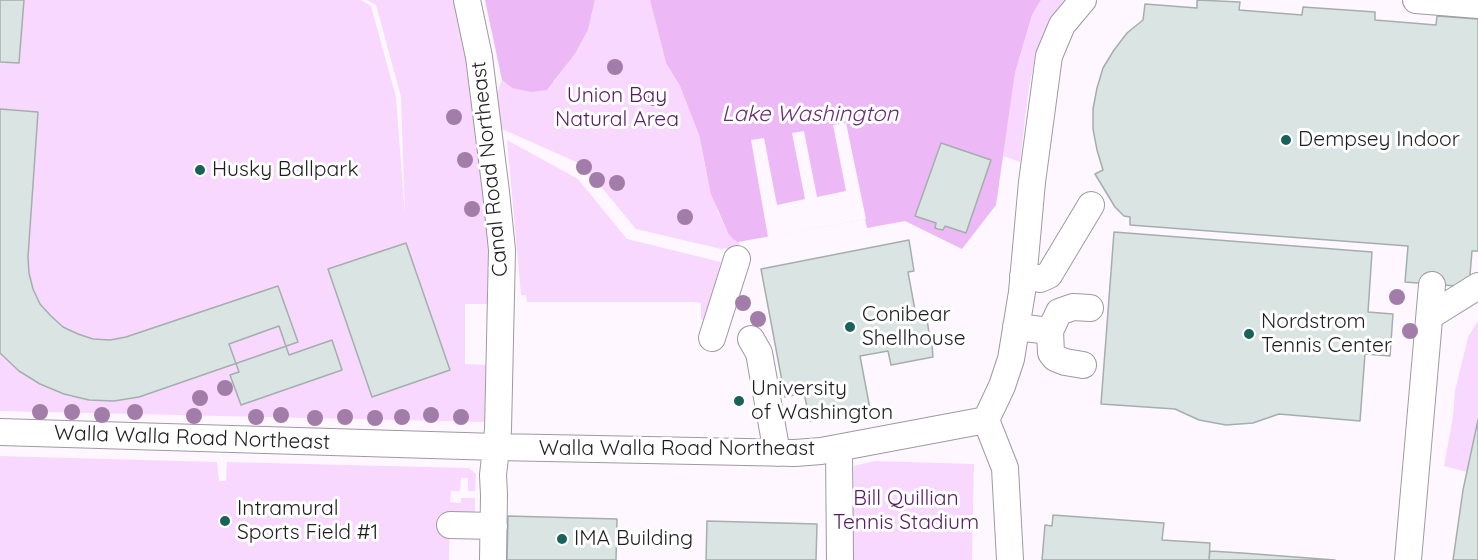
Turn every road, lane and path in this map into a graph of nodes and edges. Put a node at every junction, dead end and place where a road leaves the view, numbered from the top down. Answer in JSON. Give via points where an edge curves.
{"nodes":[{"id":1,"x":467,"y":0,"type":"edge"},
{"id":2,"x":1083,"y":0,"type":"edge"},
{"id":3,"x":1416,"y":0,"type":"edge"},
{"id":4,"x":1478,"y":5,"type":"edge"},
{"id":5,"x":1092,"y":205,"type":"dead end"},
{"id":6,"x":737,"y":259,"type":"dead end"},
{"id":7,"x":1023,"y":276,"type":"junction"},
{"id":8,"x":1432,"y":285,"type":"dead end"},
{"id":9,"x":1478,"y":286,"type":"edge"},
{"id":10,"x":1090,"y":308,"type":"dead end"},
{"id":11,"x":1430,"y":316,"type":"junction"},
{"id":12,"x":1016,"y":327,"type":"junction"},
{"id":13,"x":1050,"y":331,"type":"junction"},
{"id":14,"x":712,"y":338,"type":"dead end"},
{"id":15,"x":752,"y":339,"type":"dead end"},
{"id":16,"x":1083,"y":365,"type":"dead end"},
{"id":17,"x":986,"y":420,"type":"junction"},
{"id":18,"x":0,"y":432,"type":"edge"},
{"id":19,"x":497,"y":447,"type":"junction"},
{"id":20,"x":839,"y":448,"type":"junction"},
{"id":21,"x":777,"y":453,"type":"junction"},
{"id":22,"x":450,"y":525,"type":"dead end"},
{"id":23,"x":494,"y":526,"type":"junction"},
{"id":24,"x":493,"y":560,"type":"edge"},
{"id":25,"x":840,"y":560,"type":"edge"},
{"id":26,"x":1010,"y":560,"type":"edge"},
{"id":27,"x":1408,"y":560,"type":"edge"}],
"edges":[{"from":1,"to":19,"type":"street","name":"Canal Road Northeast","via":[[479,57],[502,250]]},
{"from":2,"to":7,"type":"street","via":[[1062,25],[1049,56]]},
{"from":3,"to":4,"type":"street"},
{"from":5,"to":7,"type":"street","via":[[1049,275],[1040,279]]},
{"from":6,"to":14,"type":"street"},
{"from":7,"to":12,"type":"street"},
{"from":8,"to":11,"type":"street"},
{"from":9,"to":11,"type":"street"},
{"from":10,"to":13,"type":"street","via":[[1073,307],[1059,312]]},
{"from":11,"to":27,"type":"street"},
{"from":12,"to":13,"type":"street"},
{"from":12,"to":17,"type":"street","via":[[1011,359]]},
{"from":13,"to":16,"type":"street","via":[[1051,353],[1055,358]]},
{"from":15,"to":21,"type":"street","via":[[759,353]]},
{"from":17,"to":20,"type":"street","name":"Walla Walla Road Northeast"},
{"from":17,"to":26,"type":"street","via":[[1005,468]]},
{"from":18,"to":19,"type":"street","name":"Walla Walla Road Northeast"},
{"from":19,"to":21,"type":"street","name":"Walla Walla Road Northeast"},
{"from":19,"to":23,"type":"street","name":"Canal Road Northeast","via":[[492,476]]},
{"from":20,"to":21,"type":"street","name":"Walla Walla Road Northeast"},
{"from":20,"to":25,"type":"street"},
{"from":22,"to":23,"type":"street"},
{"from":23,"to":24,"type":"street","name":"Canal Road Northeast"}]}
